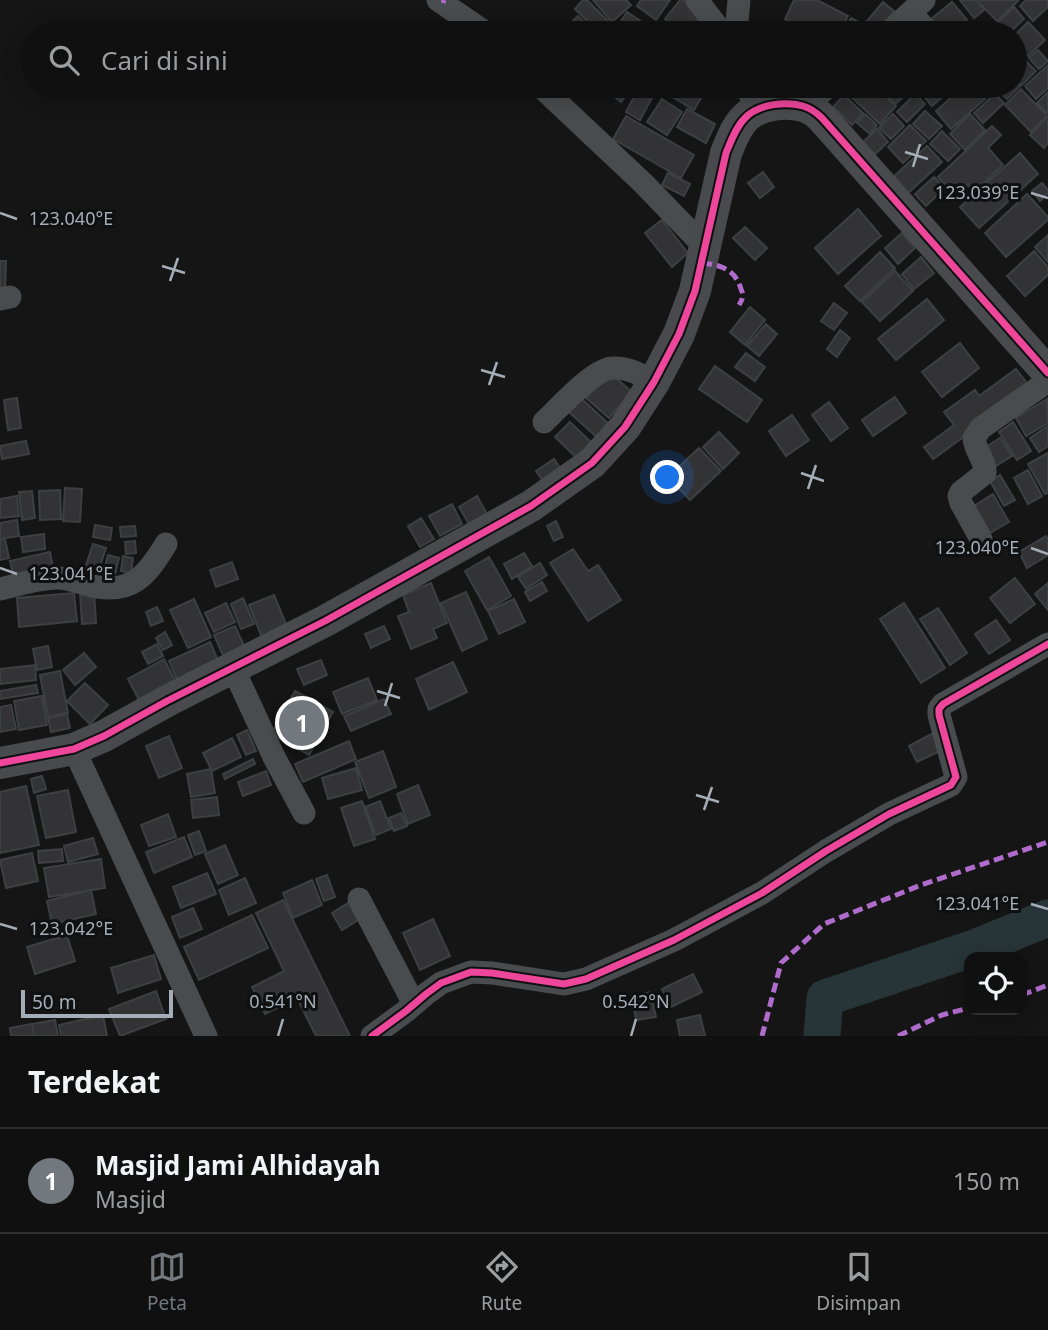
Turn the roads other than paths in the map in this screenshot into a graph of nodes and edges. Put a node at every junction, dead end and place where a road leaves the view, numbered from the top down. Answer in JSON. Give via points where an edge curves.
{"nodes":[{"id":1,"x":438,"y":0,"type":"edge"},
{"id":2,"x":697,"y":0,"type":"edge"},
{"id":3,"x":739,"y":0,"type":"edge"},
{"id":4,"x":917,"y":6,"type":"edge"},
{"id":5,"x":469,"y":21,"type":"edge"},
{"id":6,"x":713,"y":21,"type":"edge"},
{"id":7,"x":737,"y":21,"type":"edge"},
{"id":8,"x":901,"y":21,"type":"edge"},
{"id":9,"x":553,"y":98,"type":"edge"},
{"id":10,"x":751,"y":98,"type":"edge"},
{"id":11,"x":814,"y":98,"type":"edge"},
{"id":12,"x":804,"y":106,"type":"junction"},
{"id":13,"x":705,"y":247,"type":"junction"},
{"id":14,"x":1048,"y":373,"type":"edge"},
{"id":15,"x":1048,"y":381,"type":"edge"},
{"id":16,"x":654,"y":382,"type":"junction"},
{"id":17,"x":544,"y":422,"type":"dead end"},
{"id":18,"x":981,"y":539,"type":"dead end"},
{"id":19,"x":166,"y":544,"type":"dead end"},
{"id":20,"x":0,"y":589,"type":"edge"},
{"id":21,"x":1048,"y":644,"type":"edge"},
{"id":22,"x":233,"y":668,"type":"junction"},
{"id":23,"x":74,"y":749,"type":"junction"},
{"id":24,"x":0,"y":763,"type":"edge"},
{"id":25,"x":304,"y":813,"type":"dead end"},
{"id":26,"x":359,"y":899,"type":"dead end"},
{"id":27,"x":414,"y":1004,"type":"junction"},
{"id":28,"x":206,"y":1036,"type":"edge"},
{"id":29,"x":372,"y":1036,"type":"edge"}],
"edges":[{"from":1,"to":5,"type":"street"},
{"from":2,"to":6,"type":"street"},
{"from":3,"to":7,"type":"street"},
{"from":4,"to":8,"type":"street"},
{"from":9,"to":13,"type":"street"},
{"from":10,"to":12,"type":"street"},
{"from":10,"to":13,"type":"street","via":[[726,153]]},
{"from":11,"to":12,"type":"street"},
{"from":12,"to":14,"type":"street","via":[[853,150]]},
{"from":13,"to":16,"type":"street","via":[[683,323]]},
{"from":15,"to":18,"type":"street","via":[[981,428],[974,438],[985,473],[959,495]]},
{"from":16,"to":17,"type":"street","via":[[628,370],[604,369]]},
{"from":16,"to":22,"type":"street","via":[[607,448],[531,506]]},
{"from":19,"to":20,"type":"street","via":[[148,572],[126,586],[110,589],[61,578]]},
{"from":21,"to":27,"type":"street","via":[[939,709],[956,778],[951,785],[889,814],[762,893],[674,940],[586,979],[565,984],[471,972],[441,983]]},
{"from":22,"to":23,"type":"street"},
{"from":22,"to":25,"type":"street"},
{"from":23,"to":24,"type":"street"},
{"from":23,"to":28,"type":"street"},
{"from":26,"to":27,"type":"street"},
{"from":27,"to":29,"type":"street"}]}
